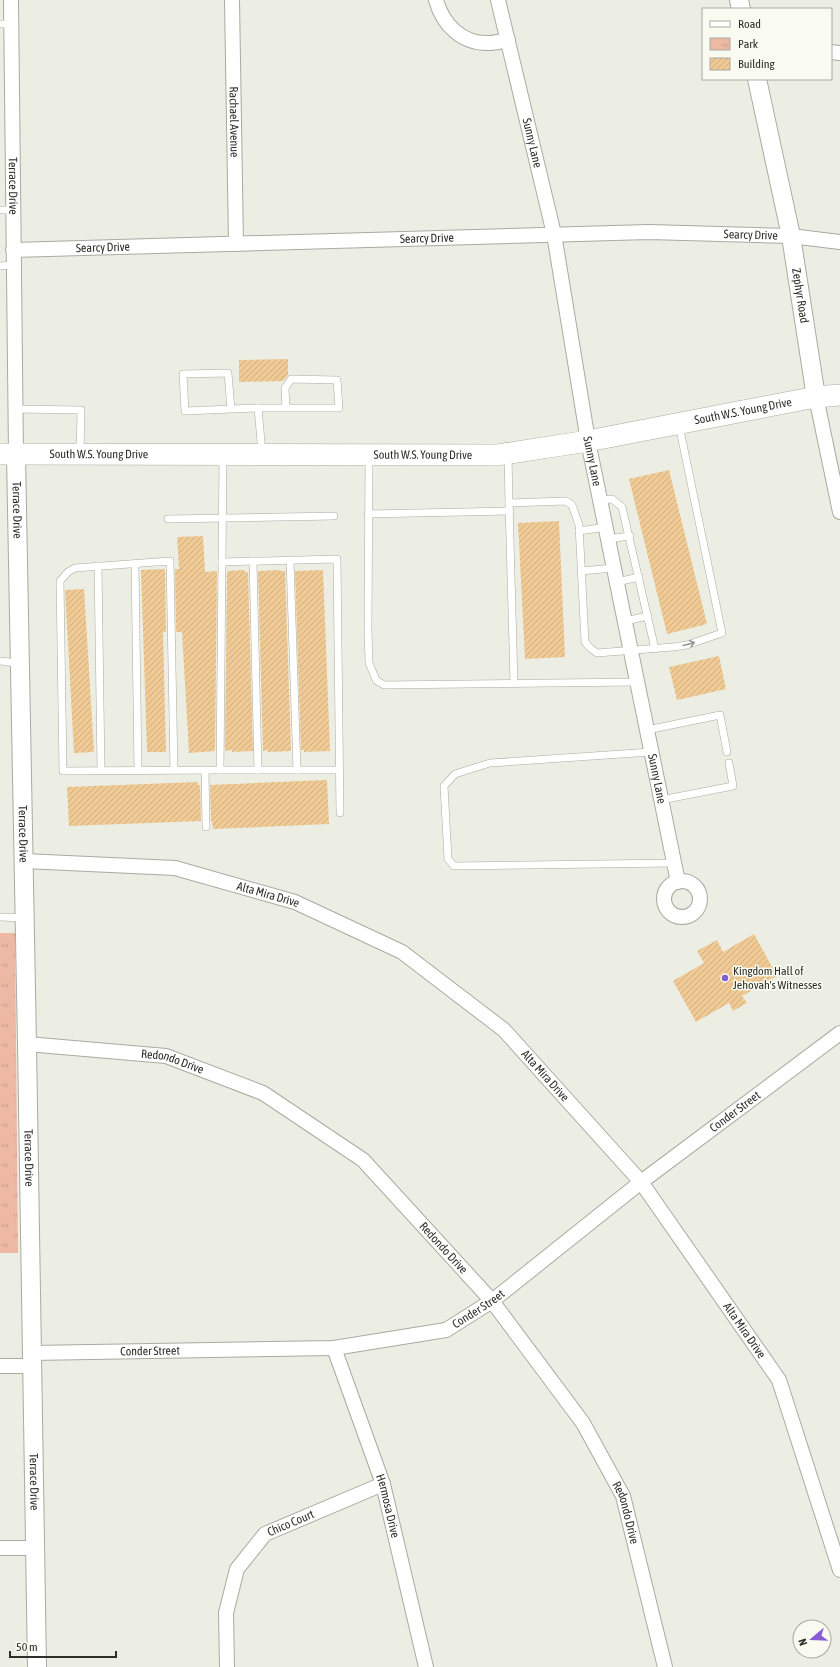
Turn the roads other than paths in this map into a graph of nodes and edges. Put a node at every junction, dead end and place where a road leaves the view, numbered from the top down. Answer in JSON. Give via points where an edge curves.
{"nodes":[{"id":1,"x":11,"y":0,"type":"edge"},
{"id":2,"x":232,"y":0,"type":"edge"},
{"id":3,"x":436,"y":0,"type":"edge"},
{"id":4,"x":498,"y":0,"type":"edge"},
{"id":5,"x":6,"y":24,"type":"edge"},
{"id":6,"x":508,"y":40,"type":"junction"},
{"id":7,"x":757,"y":80,"type":"edge"},
{"id":8,"x":6,"y":210,"type":"edge"},
{"id":9,"x":554,"y":234,"type":"junction"},
{"id":10,"x":791,"y":236,"type":"junction"},
{"id":11,"x":840,"y":242,"type":"edge"},
{"id":12,"x":236,"y":244,"type":"junction"},
{"id":13,"x":13,"y":250,"type":"junction"},
{"id":14,"x":6,"y":266,"type":"edge"},
{"id":15,"x":840,"y":395,"type":"edge"},
{"id":16,"x":816,"y":397,"type":"junction"},
{"id":17,"x":15,"y":408,"type":"junction"},
{"id":18,"x":258,"y":408,"type":"junction"},
{"id":19,"x":286,"y":408,"type":"junction"},
{"id":20,"x":231,"y":409,"type":"junction"},
{"id":21,"x":679,"y":424,"type":"junction"},
{"id":22,"x":588,"y":441,"type":"junction"},
{"id":23,"x":508,"y":453,"type":"junction"},
{"id":24,"x":8,"y":455,"type":"edge"},
{"id":25,"x":80,"y":455,"type":"junction"},
{"id":26,"x":223,"y":455,"type":"junction"},
{"id":27,"x":262,"y":455,"type":"junction"},
{"id":28,"x":369,"y":455,"type":"junction"},
{"id":29,"x":600,"y":500,"type":"junction"},
{"id":30,"x":510,"y":503,"type":"junction"},
{"id":31,"x":510,"y":510,"type":"junction"},
{"id":32,"x":840,"y":512,"type":"edge"},
{"id":33,"x":368,"y":514,"type":"junction"},
{"id":34,"x":334,"y":516,"type":"dead end"},
{"id":35,"x":222,"y":518,"type":"junction"},
{"id":36,"x":168,"y":519,"type":"dead end"},
{"id":37,"x":579,"y":531,"type":"junction"},
{"id":38,"x":607,"y":533,"type":"junction"},
{"id":39,"x":630,"y":536,"type":"junction"},
{"id":40,"x":290,"y":560,"type":"junction"},
{"id":41,"x":254,"y":561,"type":"junction"},
{"id":42,"x":222,"y":562,"type":"junction"},
{"id":43,"x":135,"y":564,"type":"junction"},
{"id":44,"x":98,"y":566,"type":"junction"},
{"id":45,"x":581,"y":571,"type":"junction"},
{"id":46,"x":615,"y":575,"type":"junction"},
{"id":47,"x":639,"y":577,"type":"junction"},
{"id":48,"x":648,"y":616,"type":"junction"},
{"id":49,"x":625,"y":622,"type":"junction"},
{"id":50,"x":655,"y":649,"type":"junction"},
{"id":51,"x":631,"y":651,"type":"junction"},
{"id":52,"x":0,"y":661,"type":"edge"},
{"id":53,"x":19,"y":663,"type":"junction"},
{"id":54,"x":637,"y":682,"type":"junction"},
{"id":55,"x":514,"y":684,"type":"junction"},
{"id":56,"x":647,"y":730,"type":"junction"},
{"id":57,"x":651,"y":752,"type":"junction"},
{"id":58,"x":727,"y":752,"type":"dead end"},
{"id":59,"x":729,"y":764,"type":"dead end"},
{"id":60,"x":101,"y":770,"type":"junction"},
{"id":61,"x":138,"y":770,"type":"junction"},
{"id":62,"x":174,"y":770,"type":"junction"},
{"id":63,"x":205,"y":770,"type":"junction"},
{"id":64,"x":220,"y":770,"type":"junction"},
{"id":65,"x":258,"y":770,"type":"junction"},
{"id":66,"x":297,"y":770,"type":"junction"},
{"id":67,"x":339,"y":770,"type":"junction"},
{"id":68,"x":661,"y":800,"type":"junction"},
{"id":69,"x":340,"y":813,"type":"dead end"},
{"id":70,"x":206,"y":827,"type":"dead end"},
{"id":71,"x":24,"y":861,"type":"junction"},
{"id":72,"x":674,"y":863,"type":"junction"},
{"id":73,"x":678,"y":882,"type":"dead end"},
{"id":74,"x":0,"y":917,"type":"edge"},
{"id":75,"x":25,"y":918,"type":"junction"},
{"id":76,"x":840,"y":1032,"type":"edge"},
{"id":77,"x":28,"y":1044,"type":"junction"},
{"id":78,"x":641,"y":1182,"type":"junction"},
{"id":79,"x":492,"y":1301,"type":"junction"},
{"id":80,"x":334,"y":1348,"type":"junction"},
{"id":81,"x":31,"y":1359,"type":"junction"},
{"id":82,"x":0,"y":1366,"type":"edge"},
{"id":83,"x":383,"y":1484,"type":"junction"},
{"id":84,"x":0,"y":1548,"type":"edge"},
{"id":85,"x":35,"y":1548,"type":"junction"},
{"id":86,"x":840,"y":1570,"type":"edge"},
{"id":87,"x":37,"y":1667,"type":"edge"},
{"id":88,"x":227,"y":1667,"type":"edge"},
{"id":89,"x":426,"y":1667,"type":"edge"},
{"id":90,"x":665,"y":1667,"type":"edge"}],
"edges":[{"from":1,"to":5,"type":"street","name":"Terrace Drive"},
{"from":2,"to":12,"type":"street","name":"Rachael Avenue"},
{"from":3,"to":6,"type":"street","via":[[444,20],[463,37],[476,42],[490,43]]},
{"from":4,"to":6,"type":"street","name":"Sunny Lane"},
{"from":5,"to":8,"type":"street","name":"Terrace Drive"},
{"from":6,"to":9,"type":"street","name":"Sunny Lane"},
{"from":7,"to":10,"type":"street","name":"Zephyr Road"},
{"from":8,"to":13,"type":"street","name":"Terrace Drive"},
{"from":9,"to":10,"type":"street","name":"Searcy Drive","via":[[649,232]]},
{"from":9,"to":12,"type":"street","name":"Searcy Drive"},
{"from":9,"to":22,"type":"street","name":"Sunny Lane"},
{"from":10,"to":11,"type":"street","name":"Searcy Drive"},
{"from":10,"to":16,"type":"street","name":"Zephyr Road"},
{"from":12,"to":13,"type":"street","name":"Searcy Drive"},
{"from":13,"to":14,"type":"street","name":"Terrace Drive"},
{"from":14,"to":17,"type":"street","name":"Terrace Drive"},
{"from":15,"to":16,"type":"main road","name":"South W.S. Young Drive"},
{"from":16,"to":21,"type":"main road","name":"South W.S. Young Drive"},
{"from":16,"to":32,"type":"street","name":"Zephyr Road"},
{"from":17,"to":24,"type":"street","name":"Terrace Drive"},
{"from":17,"to":25,"type":"lane","via":[[82,410]]},
{"from":18,"to":19,"type":"lane"},
{"from":18,"to":20,"type":"lane"},
{"from":18,"to":27,"type":"lane"},
{"from":19,"to":19,"type":"lane","via":[[339,408],[337,380],[290,379],[285,388]]},
{"from":20,"to":20,"type":"lane","via":[[185,411],[183,374],[228,373]]},
{"from":21,"to":22,"type":"main road","name":"South W.S. Young Drive"},
{"from":50,"to":21,"type":"lane","one_way":true,"via":[[688,645],[722,633]]},
{"from":22,"to":23,"type":"main road","name":"South W.S. Young Drive"},
{"from":22,"to":29,"type":"street","name":"Sunny Lane"},
{"from":23,"to":28,"type":"main road","name":"South W.S. Young Drive"},
{"from":23,"to":30,"type":"lane"},
{"from":24,"to":25,"type":"main road","name":"South W.S. Young Drive"},
{"from":24,"to":53,"type":"street","name":"Terrace Drive"},
{"from":25,"to":26,"type":"main road","name":"South W.S. Young Drive"},
{"from":26,"to":27,"type":"main road","name":"South W.S. Young Drive"},
{"from":26,"to":35,"type":"lane"},
{"from":27,"to":28,"type":"main road","name":"South W.S. Young Drive"},
{"from":28,"to":33,"type":"lane"},
{"from":29,"to":38,"type":"street","name":"Sunny Lane"},
{"from":29,"to":39,"type":"lane","via":[[612,499],[622,507]]},
{"from":30,"to":31,"type":"lane"},
{"from":30,"to":37,"type":"lane","via":[[566,501],[572,505]]},
{"from":31,"to":33,"type":"lane"},
{"from":31,"to":55,"type":"lane"},
{"from":33,"to":55,"type":"lane","via":[[369,663],[376,680],[384,685]]},
{"from":34,"to":35,"type":"lane"},
{"from":35,"to":36,"type":"lane"},
{"from":35,"to":42,"type":"lane"},
{"from":37,"to":38,"type":"lane"},
{"from":37,"to":45,"type":"lane"},
{"from":38,"to":39,"type":"lane"},
{"from":38,"to":46,"type":"street","name":"Sunny Lane"},
{"from":39,"to":47,"type":"lane"},
{"from":40,"to":41,"type":"lane"},
{"from":40,"to":66,"type":"lane"},
{"from":40,"to":67,"type":"lane","via":[[336,559]]},
{"from":41,"to":42,"type":"lane"},
{"from":41,"to":65,"type":"lane"},
{"from":42,"to":64,"type":"lane"},
{"from":43,"to":44,"type":"lane"},
{"from":43,"to":61,"type":"lane"},
{"from":43,"to":62,"type":"lane","via":[[170,561]]},
{"from":44,"to":60,"type":"lane"},
{"from":44,"to":60,"type":"lane","via":[[75,568],[60,581],[63,770]]},
{"from":45,"to":46,"type":"lane"},
{"from":45,"to":51,"type":"lane","via":[[585,642],[597,654]]},
{"from":46,"to":47,"type":"lane"},
{"from":46,"to":49,"type":"street","name":"Sunny Lane"},
{"from":47,"to":48,"type":"lane"},
{"from":48,"to":49,"type":"lane"},
{"from":48,"to":50,"type":"lane"},
{"from":49,"to":51,"type":"street","name":"Sunny Lane"},
{"from":50,"to":51,"type":"lane"},
{"from":51,"to":54,"type":"street","name":"Sunny Lane"},
{"from":52,"to":53,"type":"lane"},
{"from":53,"to":71,"type":"street","name":"Terrace Drive"},
{"from":54,"to":55,"type":"lane"},
{"from":54,"to":56,"type":"street","name":"Sunny Lane"},
{"from":56,"to":57,"type":"street","name":"Sunny Lane"},
{"from":56,"to":58,"type":"lane","via":[[720,715]]},
{"from":57,"to":68,"type":"street","name":"Sunny Lane"},
{"from":57,"to":72,"type":"lane","via":[[490,763],[455,774],[444,786],[448,859],[454,866]]},
{"from":59,"to":68,"type":"lane","via":[[733,786]]},
{"from":60,"to":61,"type":"lane"},
{"from":61,"to":62,"type":"lane"},
{"from":62,"to":63,"type":"lane"},
{"from":63,"to":64,"type":"lane"},
{"from":63,"to":70,"type":"lane"},
{"from":64,"to":65,"type":"lane"},
{"from":65,"to":66,"type":"lane"},
{"from":66,"to":67,"type":"lane"},
{"from":67,"to":69,"type":"lane"},
{"from":68,"to":72,"type":"street","name":"Sunny Lane"},
{"from":71,"to":75,"type":"street","name":"Terrace Drive"},
{"from":71,"to":78,"type":"street","name":"Alta Mira Drive","via":[[175,868],[295,902],[402,952],[504,1030]]},
{"from":72,"to":73,"type":"street","name":"Sunny Lane"},
{"from":74,"to":75,"type":"lane"},
{"from":75,"to":77,"type":"street","name":"Terrace Drive"},
{"from":76,"to":78,"type":"street","name":"Conder Street"},
{"from":77,"to":79,"type":"street","name":"Redondo Drive","via":[[166,1056],[263,1093],[363,1160]]},
{"from":77,"to":81,"type":"street","name":"Terrace Drive"},
{"from":78,"to":79,"type":"street","name":"Conder Street"},
{"from":78,"to":86,"type":"street","name":"Alta Mira Drive","via":[[779,1380]]},
{"from":79,"to":80,"type":"street","name":"Conder Street","via":[[446,1330]]},
{"from":79,"to":90,"type":"street","name":"Redondo Drive","via":[[583,1423],[623,1496]]},
{"from":80,"to":81,"type":"street","name":"Conder Street"},
{"from":80,"to":83,"type":"street","name":"Hermosa Drive"},
{"from":81,"to":82,"type":"street","name":"Conder Street"},
{"from":81,"to":85,"type":"street","name":"Terrace Drive"},
{"from":83,"to":88,"type":"street","name":"Chico Court","via":[[265,1534],[237,1569],[226,1613]]},
{"from":83,"to":89,"type":"street","name":"Hermosa Drive"},
{"from":84,"to":85,"type":"street"},
{"from":85,"to":87,"type":"street","name":"Terrace Drive"}]}
